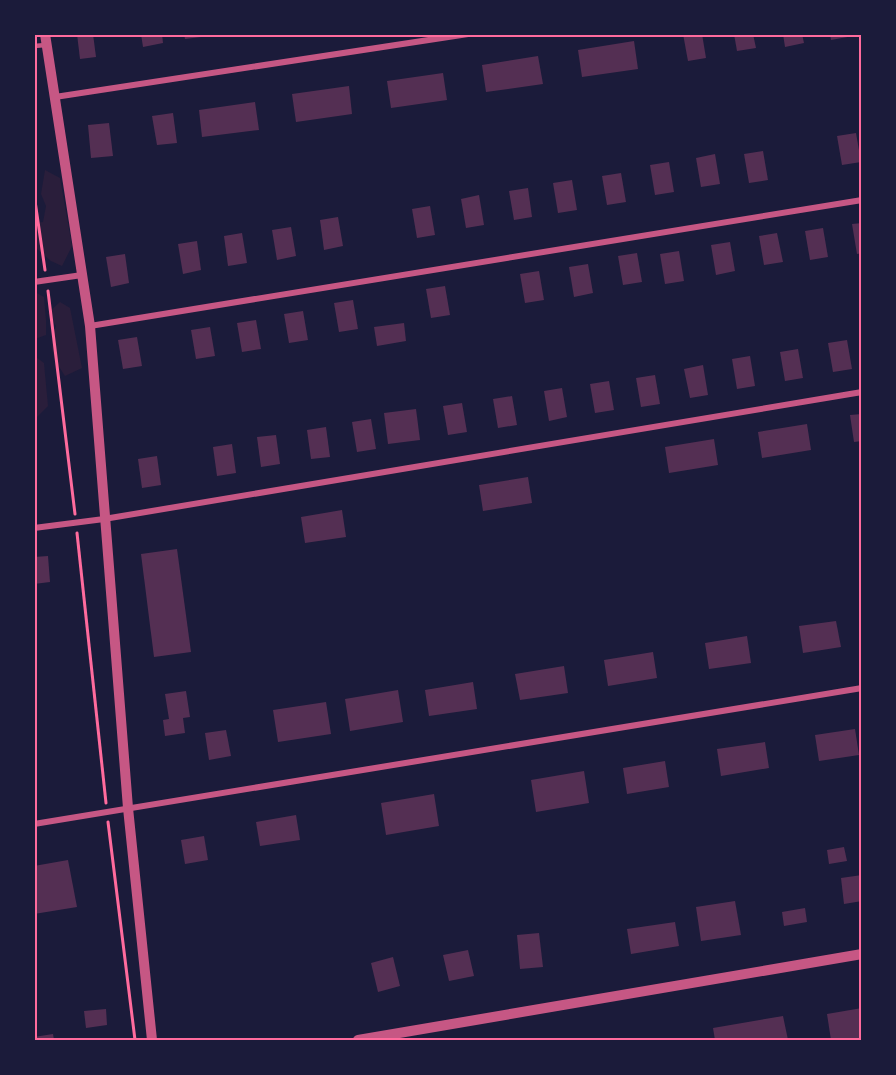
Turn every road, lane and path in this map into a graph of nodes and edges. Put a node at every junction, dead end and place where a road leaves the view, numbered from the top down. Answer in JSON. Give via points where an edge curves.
{"nodes":[{"id":1,"x":468,"y":34,"type":"edge"},
{"id":2,"x":46,"y":40,"type":"edge"},
{"id":3,"x":34,"y":46,"type":"edge"},
{"id":4,"x":56,"y":98,"type":"junction"},
{"id":5,"x":34,"y":194,"type":"edge"},
{"id":6,"x":861,"y":200,"type":"edge"},
{"id":7,"x":82,"y":275,"type":"junction"},
{"id":8,"x":46,"y":280,"type":"junction"},
{"id":9,"x":34,"y":282,"type":"edge"},
{"id":10,"x":90,"y":326,"type":"junction"},
{"id":11,"x":861,"y":392,"type":"edge"},
{"id":12,"x":104,"y":519,"type":"junction"},
{"id":13,"x":76,"y":522,"type":"junction"},
{"id":14,"x":34,"y":528,"type":"edge"},
{"id":15,"x":861,"y":688,"type":"edge"},
{"id":16,"x":128,"y":808,"type":"junction"},
{"id":17,"x":107,"y":812,"type":"junction"},
{"id":18,"x":34,"y":824,"type":"edge"},
{"id":19,"x":861,"y":954,"type":"edge"},
{"id":20,"x":135,"y":1041,"type":"edge"},
{"id":21,"x":152,"y":1041,"type":"edge"},
{"id":22,"x":358,"y":1041,"type":"edge"}],
"edges":[{"from":1,"to":4,"type":"street"},
{"from":2,"to":3,"type":"lane"},
{"from":2,"to":4,"type":"street"},
{"from":4,"to":7,"type":"street"},
{"from":5,"to":8,"type":"path"},
{"from":6,"to":10,"type":"street"},
{"from":7,"to":8,"type":"street"},
{"from":7,"to":10,"type":"street"},
{"from":8,"to":9,"type":"street"},
{"from":8,"to":13,"type":"path"},
{"from":10,"to":12,"type":"street"},
{"from":11,"to":12,"type":"street"},
{"from":12,"to":13,"type":"street"},
{"from":12,"to":16,"type":"street"},
{"from":13,"to":14,"type":"street"},
{"from":13,"to":17,"type":"path"},
{"from":15,"to":16,"type":"street"},
{"from":16,"to":17,"type":"street"},
{"from":16,"to":21,"type":"street"},
{"from":17,"to":18,"type":"street"},
{"from":17,"to":20,"type":"path"},
{"from":19,"to":22,"type":"street"}]}
